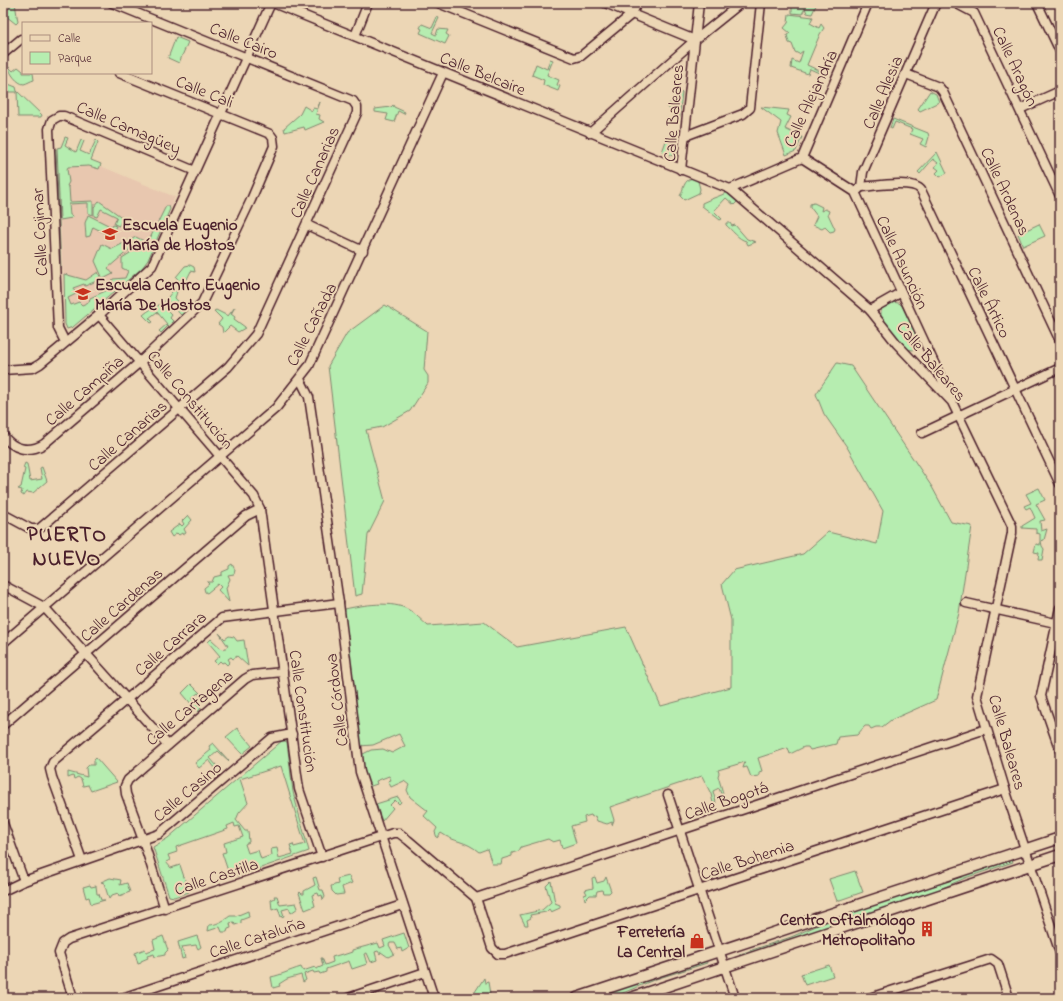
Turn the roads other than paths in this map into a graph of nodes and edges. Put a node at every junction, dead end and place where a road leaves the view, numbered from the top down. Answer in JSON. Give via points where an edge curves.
{"nodes":[{"id":1,"x":112,"y":3,"type":"edge"},
{"id":2,"x":272,"y":3,"type":"edge"},
{"id":3,"x":368,"y":3,"type":"edge"},
{"id":4,"x":438,"y":3,"type":"edge"},
{"id":5,"x":605,"y":3,"type":"edge"},
{"id":6,"x":637,"y":3,"type":"edge"},
{"id":7,"x":699,"y":3,"type":"edge"},
{"id":8,"x":741,"y":3,"type":"edge"},
{"id":9,"x":761,"y":3,"type":"edge"},
{"id":10,"x":868,"y":3,"type":"edge"},
{"id":11,"x":936,"y":3,"type":"edge"},
{"id":12,"x":955,"y":3,"type":"edge"},
{"id":13,"x":1037,"y":3,"type":"edge"},
{"id":14,"x":632,"y":14,"type":"junction"},
{"id":15,"x":355,"y":36,"type":"junction"},
{"id":16,"x":22,"y":39,"type":"edge"},
{"id":17,"x":695,"y":40,"type":"junction"},
{"id":18,"x":1060,"y":51,"type":"edge"},
{"id":19,"x":3,"y":54,"type":"edge"},
{"id":20,"x":247,"y":57,"type":"junction"},
{"id":21,"x":443,"y":73,"type":"junction"},
{"id":22,"x":121,"y":74,"type":"edge"},
{"id":23,"x":906,"y":74,"type":"junction"},
{"id":24,"x":1060,"y":91,"type":"edge"},
{"id":25,"x":1020,"y":110,"type":"junction"},
{"id":26,"x":357,"y":113,"type":"joint"},
{"id":27,"x":221,"y":114,"type":"junction"},
{"id":28,"x":52,"y":120,"type":"joint"},
{"id":29,"x":590,"y":133,"type":"junction"},
{"id":30,"x":685,"y":136,"type":"junction"},
{"id":31,"x":275,"y":142,"type":"joint"},
{"id":32,"x":802,"y":158,"type":"junction"},
{"id":33,"x":681,"y":170,"type":"junction"},
{"id":34,"x":195,"y":171,"type":"junction"},
{"id":35,"x":730,"y":189,"type":"junction"},
{"id":36,"x":858,"y":190,"type":"junction"},
{"id":37,"x":1060,"y":196,"type":"edge"},
{"id":38,"x":307,"y":225,"type":"junction"},
{"id":39,"x":363,"y":251,"type":"junction"},
{"id":40,"x":900,"y":293,"type":"junction"},
{"id":41,"x":870,"y":310,"type":"junction"},
{"id":42,"x":99,"y":315,"type":"junction"},
{"id":43,"x":1060,"y":341,"type":"edge"},
{"id":44,"x":65,"y":342,"type":"junction"},
{"id":45,"x":140,"y":362,"type":"junction"},
{"id":46,"x":1060,"y":368,"type":"edge"},
{"id":47,"x":3,"y":370,"type":"edge"},
{"id":48,"x":300,"y":379,"type":"junction"},
{"id":49,"x":1015,"y":389,"type":"junction"},
{"id":50,"x":952,"y":402,"type":"junction"},
{"id":51,"x":180,"y":409,"type":"junction"},
{"id":52,"x":958,"y":415,"type":"junction"},
{"id":53,"x":922,"y":433,"type":"dead end"},
{"id":54,"x":5,"y":438,"type":"edge"},
{"id":55,"x":220,"y":457,"type":"junction"},
{"id":56,"x":1060,"y":484,"type":"edge"},
{"id":57,"x":260,"y":509,"type":"junction"},
{"id":58,"x":3,"y":514,"type":"edge"},
{"id":59,"x":3,"y":585,"type":"edge"},
{"id":60,"x":339,"y":603,"type":"junction"},
{"id":61,"x":966,"y":603,"type":"dead end"},
{"id":62,"x":44,"y":607,"type":"junction"},
{"id":63,"x":1060,"y":608,"type":"edge"},
{"id":64,"x":275,"y":610,"type":"junction"},
{"id":65,"x":995,"y":610,"type":"junction"},
{"id":66,"x":1058,"y":624,"type":"edge"},
{"id":67,"x":3,"y":643,"type":"edge"},
{"id":68,"x":86,"y":653,"type":"junction"},
{"id":69,"x":283,"y":672,"type":"junction"},
{"id":70,"x":127,"y":700,"type":"junction"},
{"id":71,"x":3,"y":725,"type":"edge"},
{"id":72,"x":986,"y":729,"type":"junction"},
{"id":73,"x":292,"y":734,"type":"junction"},
{"id":74,"x":168,"y":745,"type":"junction"},
{"id":75,"x":1060,"y":751,"type":"edge"},
{"id":76,"x":1005,"y":790,"type":"junction"},
{"id":77,"x":668,"y":795,"type":"dead end"},
{"id":78,"x":3,"y":823,"type":"edge"},
{"id":79,"x":680,"y":832,"type":"junction"},
{"id":80,"x":380,"y":837,"type":"junction"},
{"id":81,"x":1060,"y":838,"type":"edge"},
{"id":82,"x":143,"y":840,"type":"junction"},
{"id":83,"x":1026,"y":849,"type":"junction"},
{"id":84,"x":1060,"y":855,"type":"edge"},
{"id":85,"x":322,"y":857,"type":"junction"},
{"id":86,"x":82,"y":860,"type":"junction"},
{"id":87,"x":1031,"y":865,"type":"junction"},
{"id":88,"x":24,"y":881,"type":"junction"},
{"id":89,"x":700,"y":890,"type":"junction"},
{"id":90,"x":3,"y":891,"type":"edge"},
{"id":91,"x":476,"y":898,"type":"junction"},
{"id":92,"x":402,"y":905,"type":"junction"},
{"id":93,"x":165,"y":909,"type":"junction"},
{"id":94,"x":720,"y":951,"type":"junction"},
{"id":95,"x":1060,"y":953,"type":"edge"},
{"id":96,"x":725,"y":966,"type":"junction"},
{"id":97,"x":425,"y":972,"type":"junction"},
{"id":98,"x":73,"y":998,"type":"edge"},
{"id":99,"x":122,"y":998,"type":"edge"},
{"id":100,"x":348,"y":998,"type":"edge"},
{"id":101,"x":434,"y":998,"type":"edge"},
{"id":102,"x":577,"y":998,"type":"edge"},
{"id":103,"x":631,"y":998,"type":"edge"},
{"id":104,"x":735,"y":998,"type":"edge"},
{"id":105,"x":869,"y":998,"type":"edge"},
{"id":106,"x":1009,"y":998,"type":"edge"}],
"edges":[{"from":1,"to":20,"type":"street","name":"Calle Cairo"},
{"from":2,"to":15,"type":"street","name":"Calle Belcaire"},
{"from":2,"to":20,"type":"street"},
{"from":3,"to":15,"type":"street"},
{"from":4,"to":14,"type":"street","via":[[574,58],[581,56]]},
{"from":5,"to":14,"type":"street"},
{"from":6,"to":14,"type":"street"},
{"from":7,"to":17,"type":"street","name":"Calle Baleares"},
{"from":8,"to":17,"type":"street"},
{"from":9,"to":30,"type":"street","via":[[750,108],[743,114]]},
{"from":10,"to":32,"type":"street","name":"Calle Alejandría"},
{"from":11,"to":23,"type":"street","name":"Calle Alesia"},
{"from":12,"to":25,"type":"street","name":"Calle Aragón","via":[[974,13]]},
{"from":13,"to":18,"type":"street"},
{"from":14,"to":17,"type":"street"},
{"from":15,"to":21,"type":"street","name":"Calle Belcaire"},
{"from":16,"to":19,"type":"street"},
{"from":17,"to":29,"type":"street"},
{"from":17,"to":30,"type":"street","name":"Calle Baleares"},
{"from":20,"to":26,"type":"street","name":"Calle Cairo","via":[[353,101]]},
{"from":20,"to":27,"type":"street"},
{"from":21,"to":29,"type":"street","name":"Calle Belcaire"},
{"from":21,"to":39,"type":"street","name":"Calle Cañada"},
{"from":22,"to":27,"type":"street","name":"Calle Cali"},
{"from":23,"to":36,"type":"street","name":"Calle Alesia","via":[[863,172]]},
{"from":23,"to":43,"type":"street","name":"Calle Ardenas","via":[[939,87],[943,92]]},
{"from":24,"to":25,"type":"street"},
{"from":25,"to":37,"type":"street","name":"Calle Aragón"},
{"from":26,"to":38,"type":"street","name":"Calle Canarias"},
{"from":27,"to":31,"type":"street","name":"Calle Cali","via":[[270,134]]},
{"from":27,"to":34,"type":"street"},
{"from":28,"to":34,"type":"street","name":"Calle Camagüey","via":[[64,116]]},
{"from":28,"to":44,"type":"street","name":"Calle Cojimar","via":[[49,129],[58,328]]},
{"from":29,"to":33,"type":"street","name":"Calle Belcaire"},
{"from":30,"to":33,"type":"street","name":"Calle Baleares"},
{"from":31,"to":45,"type":"street","name":"Calle Campiña","via":[[251,200],[202,303]]},
{"from":32,"to":35,"type":"street","name":"Calle Alejandría"},
{"from":32,"to":36,"type":"street"},
{"from":33,"to":35,"type":"street","name":"Calle Baleares"},
{"from":34,"to":42,"type":"street","via":[[152,266]]},
{"from":35,"to":41,"type":"street","name":"Calle Baleares"},
{"from":36,"to":40,"type":"street","name":"Calle Asunción"},
{"from":36,"to":49,"type":"street","name":"Calle Ártico","via":[[910,184],[919,187]]},
{"from":38,"to":39,"type":"street"},
{"from":38,"to":51,"type":"street","name":"Calle Canarias","via":[[256,334],[228,367]]},
{"from":39,"to":48,"type":"street","name":"Calle Cañada","via":[[309,366]]},
{"from":40,"to":41,"type":"street"},
{"from":40,"to":50,"type":"street","name":"Calle Asunción"},
{"from":41,"to":50,"type":"street","name":"Calle Baleares","via":[[897,344]]},
{"from":42,"to":44,"type":"street"},
{"from":42,"to":45,"type":"street","name":"Calle Constitución"},
{"from":44,"to":47,"type":"street","via":[[33,368]]},
{"from":45,"to":51,"type":"street","name":"Calle Constitución"},
{"from":45,"to":54,"type":"street","name":"Calle Campiña","via":[[40,446],[29,450],[22,449]]},
{"from":46,"to":49,"type":"street"},
{"from":48,"to":55,"type":"street","name":"Calle Cañada","via":[[276,408]]},
{"from":48,"to":60,"type":"street","name":"Calle Córdova","via":[[309,397]]},
{"from":49,"to":52,"type":"street"},
{"from":49,"to":56,"type":"street","name":"Calle Ártico"},
{"from":50,"to":52,"type":"street","name":"Calle Baleares"},
{"from":51,"to":55,"type":"street","name":"Calle Constitución"},
{"from":51,"to":58,"type":"street","name":"Calle Canarias","via":[[39,529],[31,529]]},
{"from":52,"to":53,"type":"street"},
{"from":52,"to":65,"type":"street","name":"Calle Baleares","via":[[1012,526]]},
{"from":55,"to":57,"type":"street","name":"Calle Constitución","via":[[254,496]]},
{"from":55,"to":62,"type":"street","name":"Calle Cañada"},
{"from":57,"to":64,"type":"street","name":"Calle Constitución"},
{"from":57,"to":68,"type":"street","name":"Calle Cardenas","via":[[246,516]]},
{"from":59,"to":62,"type":"street"},
{"from":60,"to":64,"type":"street","name":"Calle Carrara"},
{"from":60,"to":80,"type":"street","name":"Calle Córdova","via":[[360,772]]},
{"from":61,"to":65,"type":"street"},
{"from":62,"to":67,"type":"street","name":"Calle Cañada"},
{"from":62,"to":68,"type":"street"},
{"from":63,"to":66,"type":"street"},
{"from":64,"to":69,"type":"street","name":"Calle Constitución"},
{"from":64,"to":70,"type":"street","name":"Calle Carrara","via":[[219,620]]},
{"from":65,"to":66,"type":"street"},
{"from":65,"to":72,"type":"street","name":"Calle Baleares","via":[[977,696]]},
{"from":66,"to":75,"type":"street","via":[[1041,696]]},
{"from":68,"to":70,"type":"street"},
{"from":68,"to":71,"type":"street","name":"Calle Cardenas"},
{"from":69,"to":73,"type":"street","name":"Calle Constitución"},
{"from":69,"to":74,"type":"street","name":"Calle Cartagena","via":[[252,675],[245,679]]},
{"from":70,"to":74,"type":"street"},
{"from":70,"to":86,"type":"street","name":"Calle Carrara","via":[[54,762],[50,769]]},
{"from":72,"to":76,"type":"street","name":"Calle Baleares"},
{"from":72,"to":79,"type":"street","name":"Calle Bogotá"},
{"from":73,"to":82,"type":"street","name":"Calle Casino","via":[[272,738],[172,824],[159,834]]},
{"from":73,"to":85,"type":"street","name":"Calle Constitución","via":[[300,794]]},
{"from":74,"to":82,"type":"street","name":"Calle Cartagena","via":[[128,780],[125,786]]},
{"from":76,"to":83,"type":"street","name":"Calle Baleares"},
{"from":76,"to":89,"type":"street","name":"Calle Bohemia"},
{"from":77,"to":79,"type":"street"},
{"from":78,"to":88,"type":"street"},
{"from":79,"to":89,"type":"street"},
{"from":79,"to":91,"type":"street","name":"Calle Bogotá"},
{"from":80,"to":85,"type":"street","name":"Calle Castilla"},
{"from":80,"to":91,"type":"street","via":[[399,833]]},
{"from":80,"to":92,"type":"street"},
{"from":81,"to":83,"type":"main road"},
{"from":82,"to":86,"type":"street","name":"Calle Casino"},
{"from":82,"to":93,"type":"street"},
{"from":83,"to":87,"type":"street","name":"Calle Baleares"},
{"from":83,"to":94,"type":"main road"},
{"from":84,"to":87,"type":"main road"},
{"from":85,"to":93,"type":"street","name":"Calle Castilla"},
{"from":86,"to":88,"type":"street","name":"Calle Casino"},
{"from":87,"to":95,"type":"street","name":"Calle Baleares"},
{"from":87,"to":96,"type":"main road"},
{"from":88,"to":90,"type":"street","name":"Calle Casino"},
{"from":89,"to":91,"type":"street","name":"Calle Bohemia","via":[[505,954],[498,954],[492,948]]},
{"from":89,"to":94,"type":"street"},
{"from":92,"to":97,"type":"street"},
{"from":92,"to":99,"type":"street","name":"Calle Cataluña"},
{"from":93,"to":98,"type":"street","name":"Calle Castilla","via":[[69,939],[63,944],[60,948],[60,959]]},
{"from":94,"to":96,"type":"street"},
{"from":94,"to":102,"type":"main road"},
{"from":96,"to":103,"type":"main road"},
{"from":96,"to":104,"type":"street"},
{"from":97,"to":100,"type":"street"},
{"from":97,"to":101,"type":"street"},
{"from":105,"to":106,"type":"street","via":[[991,959],[998,964]]}]}
